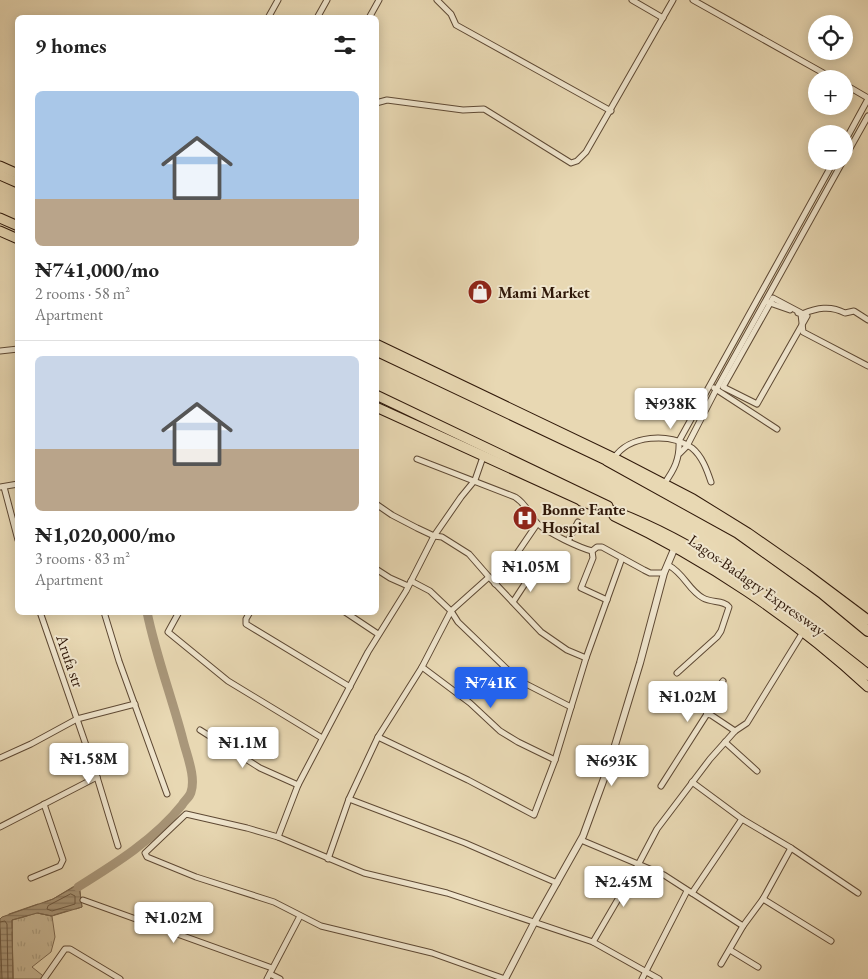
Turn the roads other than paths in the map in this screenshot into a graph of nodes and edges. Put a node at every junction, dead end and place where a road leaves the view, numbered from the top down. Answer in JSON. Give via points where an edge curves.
{"nodes":[{"id":1,"x":278,"y":0,"type":"edge"},
{"id":2,"x":327,"y":0,"type":"edge"},
{"id":3,"x":379,"y":0,"type":"edge"},
{"id":4,"x":437,"y":0,"type":"edge"},
{"id":5,"x":632,"y":0,"type":"edge"},
{"id":6,"x":673,"y":0,"type":"edge"},
{"id":7,"x":693,"y":0,"type":"edge"},
{"id":8,"x":270,"y":15,"type":"edge"},
{"id":9,"x":319,"y":15,"type":"edge"},
{"id":10,"x":371,"y":15,"type":"edge"},
{"id":11,"x":663,"y":18,"type":"junction"},
{"id":12,"x":818,"y":70,"type":"edge"},
{"id":13,"x":853,"y":89,"type":"edge"},
{"id":14,"x":868,"y":98,"type":"edge"},
{"id":15,"x":379,"y":102,"type":"edge"},
{"id":16,"x":611,"y":111,"type":"junction"},
{"id":17,"x":868,"y":116,"type":"edge"},
{"id":18,"x":853,"y":126,"type":"edge"},
{"id":19,"x":853,"y":142,"type":"edge"},
{"id":20,"x":0,"y":166,"type":"edge"},
{"id":21,"x":829,"y":170,"type":"edge"},
{"id":22,"x":837,"y":170,"type":"edge"},
{"id":23,"x":15,"y":173,"type":"edge"},
{"id":24,"x":0,"y":174,"type":"edge"},
{"id":25,"x":15,"y":182,"type":"edge"},
{"id":26,"x":0,"y":218,"type":"edge"},
{"id":27,"x":15,"y":225,"type":"edge"},
{"id":28,"x":0,"y":231,"type":"edge"},
{"id":29,"x":15,"y":238,"type":"edge"},
{"id":30,"x":765,"y":301,"type":"junction"},
{"id":31,"x":801,"y":314,"type":"junction"},
{"id":32,"x":868,"y":320,"type":"edge"},
{"id":33,"x":379,"y":345,"type":"edge"},
{"id":34,"x":15,"y":349,"type":"edge"},
{"id":35,"x":0,"y":351,"type":"edge"},
{"id":36,"x":379,"y":352,"type":"edge"},
{"id":37,"x":868,"y":366,"type":"edge"},
{"id":38,"x":710,"y":386,"type":"junction"},
{"id":39,"x":723,"y":387,"type":"joint"},
{"id":40,"x":716,"y":390,"type":"junction"},
{"id":41,"x":379,"y":396,"type":"edge"},
{"id":42,"x":379,"y":408,"type":"edge"},
{"id":43,"x":777,"y":429,"type":"dead end"},
{"id":44,"x":679,"y":441,"type":"junction"},
{"id":45,"x":687,"y":446,"type":"junction"},
{"id":46,"x":680,"y":453,"type":"junction"},
{"id":47,"x":483,"y":457,"type":"junction"},
{"id":48,"x":417,"y":459,"type":"dead end"},
{"id":49,"x":611,"y":460,"type":"junction"},
{"id":50,"x":475,"y":480,"type":"junction"},
{"id":51,"x":711,"y":482,"type":"dead end"},
{"id":52,"x":664,"y":484,"type":"junction"},
{"id":53,"x":15,"y":485,"type":"edge"},
{"id":54,"x":2,"y":487,"type":"edge"},
{"id":55,"x":582,"y":501,"type":"junction"},
{"id":56,"x":379,"y":506,"type":"edge"},
{"id":57,"x":578,"y":522,"type":"dead end"},
{"id":58,"x":537,"y":524,"type":"junction"},
{"id":59,"x":647,"y":525,"type":"junction"},
{"id":60,"x":15,"y":530,"type":"edge"},
{"id":61,"x":434,"y":536,"type":"junction"},
{"id":62,"x":568,"y":541,"type":"junction"},
{"id":63,"x":675,"y":547,"type":"junction"},
{"id":64,"x":592,"y":551,"type":"junction"},
{"id":65,"x":622,"y":558,"type":"junction"},
{"id":66,"x":668,"y":565,"type":"junction"},
{"id":67,"x":379,"y":570,"type":"edge"},
{"id":68,"x":532,"y":573,"type":"dead end"},
{"id":69,"x":664,"y":573,"type":"junction"},
{"id":70,"x":489,"y":577,"type":"junction"},
{"id":71,"x":409,"y":583,"type":"junction"},
{"id":72,"x":495,"y":584,"type":"junction"},
{"id":73,"x":606,"y":600,"type":"junction"},
{"id":74,"x":512,"y":602,"type":"junction"},
{"id":75,"x":451,"y":611,"type":"junction"},
{"id":76,"x":41,"y":615,"type":"edge"},
{"id":77,"x":105,"y":615,"type":"edge"},
{"id":78,"x":177,"y":615,"type":"edge"},
{"id":79,"x":248,"y":615,"type":"edge"},
{"id":80,"x":349,"y":615,"type":"edge"},
{"id":81,"x":868,"y":620,"type":"edge"},
{"id":82,"x":868,"y":630,"type":"edge"},
{"id":83,"x":803,"y":632,"type":"junction"},
{"id":84,"x":378,"y":634,"type":"junction"},
{"id":85,"x":586,"y":658,"type":"junction"},
{"id":86,"x":422,"y":667,"type":"junction"},
{"id":87,"x":677,"y":673,"type":"dead end"},
{"id":88,"x":868,"y":675,"type":"edge"},
{"id":89,"x":723,"y":681,"type":"dead end"},
{"id":90,"x":350,"y":687,"type":"junction"},
{"id":91,"x":868,"y":687,"type":"edge"},
{"id":92,"x":135,"y":704,"type":"junction"},
{"id":93,"x":571,"y":707,"type":"junction"},
{"id":94,"x":707,"y":714,"type":"junction"},
{"id":95,"x":77,"y":719,"type":"junction"},
{"id":96,"x":200,"y":730,"type":"dead end"},
{"id":97,"x":735,"y":731,"type":"junction"},
{"id":98,"x":378,"y":737,"type":"junction"},
{"id":99,"x":322,"y":738,"type":"junction"},
{"id":100,"x":725,"y":742,"type":"junction"},
{"id":101,"x":0,"y":758,"type":"edge"},
{"id":102,"x":555,"y":760,"type":"junction"},
{"id":103,"x":757,"y":771,"type":"dead end"},
{"id":104,"x":97,"y":777,"type":"junction"},
{"id":105,"x":692,"y":782,"type":"junction"},
{"id":106,"x":298,"y":785,"type":"junction"},
{"id":107,"x":661,"y":786,"type":"dead end"},
{"id":108,"x":167,"y":794,"type":"dead end"},
{"id":109,"x":349,"y":799,"type":"junction"},
{"id":110,"x":44,"y":804,"type":"junction"},
{"id":111,"x":742,"y":819,"type":"junction"},
{"id":112,"x":0,"y":827,"type":"edge"},
{"id":113,"x":278,"y":837,"type":"junction"},
{"id":114,"x":581,"y":840,"type":"junction"},
{"id":115,"x":118,"y":846,"type":"dead end"},
{"id":116,"x":791,"y":848,"type":"junction"},
{"id":117,"x":328,"y":859,"type":"junction"},
{"id":118,"x":638,"y":865,"type":"junction"},
{"id":119,"x":30,"y":878,"type":"dead end"},
{"id":120,"x":557,"y":883,"type":"junction"},
{"id":121,"x":689,"y":892,"type":"junction"},
{"id":122,"x":858,"y":893,"type":"dead end"},
{"id":123,"x":763,"y":899,"type":"junction"},
{"id":124,"x":83,"y":900,"type":"dead end"},
{"id":125,"x":300,"y":916,"type":"junction"},
{"id":126,"x":534,"y":923,"type":"junction"},
{"id":127,"x":743,"y":926,"type":"junction"},
{"id":128,"x":831,"y":941,"type":"dead end"},
{"id":129,"x":593,"y":942,"type":"junction"},
{"id":130,"x":730,"y":950,"type":"junction"},
{"id":131,"x":721,"y":964,"type":"dead end"},
{"id":132,"x":758,"y":967,"type":"dead end"},
{"id":133,"x":646,"y":971,"type":"junction"},
{"id":134,"x":270,"y":974,"type":"edge"},
{"id":135,"x":44,"y":979,"type":"edge"},
{"id":136,"x":120,"y":979,"type":"edge"},
{"id":137,"x":280,"y":979,"type":"edge"},
{"id":138,"x":505,"y":979,"type":"edge"},
{"id":139,"x":642,"y":979,"type":"edge"},
{"id":140,"x":659,"y":979,"type":"edge"}],
"edges":[{"from":1,"to":8,"type":"street"},
{"from":2,"to":9,"type":"street"},
{"from":3,"to":10,"type":"street"},
{"from":4,"to":16,"type":"street","via":[[451,14],[456,25]]},
{"from":5,"to":11,"type":"street"},
{"from":6,"to":11,"type":"street"},
{"from":7,"to":12,"type":"street"},
{"from":11,"to":16,"type":"street"},
{"from":13,"to":14,"type":"street"},
{"from":14,"to":18,"type":"street"},
{"from":15,"to":16,"type":"street","via":[[387,100],[463,110],[484,109],[571,163],[582,158]]},
{"from":17,"to":19,"type":"street"},
{"from":20,"to":23,"type":"main road"},
{"from":21,"to":38,"type":"street"},
{"from":22,"to":30,"type":"street"},
{"from":24,"to":25,"type":"main road"},
{"from":26,"to":27,"type":"main road"},
{"from":28,"to":29,"type":"main road"},
{"from":30,"to":31,"type":"street"},
{"from":30,"to":40,"type":"street"},
{"from":31,"to":32,"type":"street","via":[[815,309],[836,308],[845,313],[854,311]]},
{"from":31,"to":37,"type":"street","via":[[803,332]]},
{"from":33,"to":49,"type":"main road","name":"Lagos-Badagry Expressway"},
{"from":34,"to":35,"type":"street"},
{"from":36,"to":49,"type":"main road","name":"Lagos-Badagry Expressway"},
{"from":38,"to":40,"type":"street"},
{"from":38,"to":44,"type":"street"},
{"from":39,"to":39,"type":"street","via":[[757,404],[807,316],[772,298]]},
{"from":40,"to":43,"type":"street"},
{"from":40,"to":45,"type":"street"},
{"from":41,"to":59,"type":"main road","name":"Lagos-Badagry Expressway"},
{"from":42,"to":47,"type":"main road","name":"Lagos-Badagry Expressway"},
{"from":44,"to":45,"type":"street"},
{"from":44,"to":46,"type":"street"},
{"from":44,"to":49,"type":"street","via":[[658,437],[636,442]]},
{"from":45,"to":46,"type":"street"},
{"from":45,"to":51,"type":"street","via":[[701,459]]},
{"from":46,"to":52,"type":"street","via":[[675,469]]},
{"from":47,"to":50,"type":"street"},
{"from":47,"to":55,"type":"main road","name":"Lagos-Badagry Expressway"},
{"from":48,"to":50,"type":"street"},
{"from":49,"to":52,"type":"main road","name":"Lagos-Badagry Expressway"},
{"from":49,"to":82,"type":"highway","name":"Lagos-Badagry Expressway","via":[[738,533]]},
{"from":50,"to":58,"type":"street","via":[[521,500]]},
{"from":50,"to":61,"type":"street"},
{"from":52,"to":81,"type":"main road","name":"Lagos-Badagry Expressway","via":[[748,533]]},
{"from":53,"to":54,"type":"street"},
{"from":54,"to":60,"type":"street"},
{"from":55,"to":59,"type":"highway"},
{"from":55,"to":63,"type":"main road","name":"Lagos-Badagry Expressway"},
{"from":56,"to":61,"type":"street"},
{"from":57,"to":62,"type":"street"},
{"from":58,"to":62,"type":"street"},
{"from":58,"to":72,"type":"street"},
{"from":59,"to":88,"type":"highway","name":"Lagos-Badagry Expressway","via":[[746,582],[800,620]]},
{"from":61,"to":70,"type":"street","via":[[442,537],[470,554]]},
{"from":61,"to":71,"type":"street"},
{"from":62,"to":64,"type":"street"},
{"from":63,"to":66,"type":"street"},
{"from":63,"to":83,"type":"main road","name":"Lagos-Badagry Expressway"},
{"from":64,"to":65,"type":"street","via":[[602,547]]},
{"from":64,"to":73,"type":"street","via":[[580,588]]},
{"from":65,"to":69,"type":"street","via":[[650,572]]},
{"from":65,"to":73,"type":"street"},
{"from":66,"to":69,"type":"street"},
{"from":66,"to":87,"type":"street","via":[[678,570],[693,592],[729,607],[717,637]]},
{"from":67,"to":71,"type":"street"},
{"from":68,"to":74,"type":"street"},
{"from":69,"to":114,"type":"street","via":[[609,765]]},
{"from":70,"to":72,"type":"street"},
{"from":70,"to":75,"type":"street"},
{"from":71,"to":75,"type":"street","via":[[430,591]]},
{"from":71,"to":84,"type":"street"},
{"from":72,"to":74,"type":"street"},
{"from":73,"to":85,"type":"street"},
{"from":74,"to":85,"type":"street","via":[[553,641]]},
{"from":75,"to":86,"type":"street"},
{"from":75,"to":93,"type":"street","via":[[458,622],[522,682]]},
{"from":76,"to":95,"type":"street","name":"Arufa str"},
{"from":77,"to":92,"type":"street"},
{"from":78,"to":99,"type":"street","via":[[168,632],[228,681]]},
{"from":79,"to":90,"type":"street","via":[[246,624]]},
{"from":80,"to":84,"type":"street"},
{"from":83,"to":91,"type":"main road","name":"Lagos-Badagry Expressway"},
{"from":83,"to":97,"type":"street","via":[[747,723]]},
{"from":84,"to":90,"type":"street"},
{"from":85,"to":93,"type":"street"},
{"from":86,"to":98,"type":"street"},
{"from":86,"to":102,"type":"street","via":[[470,703],[500,731]]},
{"from":89,"to":94,"type":"street","via":[[704,706]]},
{"from":90,"to":99,"type":"street"},
{"from":92,"to":95,"type":"street"},
{"from":92,"to":108,"type":"street"},
{"from":93,"to":102,"type":"street"},
{"from":94,"to":97,"type":"street"},
{"from":94,"to":107,"type":"street"},
{"from":95,"to":101,"type":"street"},
{"from":95,"to":104,"type":"street","name":"Arufa str"},
{"from":96,"to":106,"type":"street","via":[[260,768]]},
{"from":97,"to":100,"type":"street"},
{"from":98,"to":102,"type":"street","via":[[532,815],[536,814]]},
{"from":98,"to":109,"type":"street"},
{"from":99,"to":106,"type":"street"},
{"from":100,"to":103,"type":"street"},
{"from":100,"to":105,"type":"street"},
{"from":104,"to":110,"type":"street"},
{"from":104,"to":115,"type":"street","name":"Arufa str"},
{"from":105,"to":111,"type":"street"},
{"from":105,"to":118,"type":"street","via":[[657,829]]},
{"from":106,"to":113,"type":"street"},
{"from":109,"to":117,"type":"street"},
{"from":109,"to":120,"type":"street","via":[[465,843]]},
{"from":110,"to":112,"type":"street"},
{"from":110,"to":119,"type":"street","via":[[63,860],[60,866]]},
{"from":111,"to":116,"type":"street"},
{"from":111,"to":121,"type":"street"},
{"from":113,"to":117,"type":"street"},
{"from":113,"to":125,"type":"street","via":[[186,814],[145,853],[147,857],[196,877],[274,902]]},
{"from":114,"to":118,"type":"street"},
{"from":114,"to":120,"type":"street"},
{"from":116,"to":122,"type":"street"},
{"from":116,"to":123,"type":"street"},
{"from":117,"to":126,"type":"street","via":[[364,873],[447,893]]},
{"from":118,"to":121,"type":"street","via":[[664,875]]},
{"from":118,"to":129,"type":"street"},
{"from":120,"to":126,"type":"street"},
{"from":121,"to":127,"type":"street"},
{"from":121,"to":133,"type":"street"},
{"from":123,"to":127,"type":"street"},
{"from":123,"to":128,"type":"street"},
{"from":124,"to":134,"type":"street"},
{"from":125,"to":134,"type":"street"},
{"from":125,"to":138,"type":"street","via":[[321,926],[432,953]]},
{"from":126,"to":129,"type":"street"},
{"from":126,"to":138,"type":"street"},
{"from":127,"to":130,"type":"street"},
{"from":129,"to":133,"type":"street"},
{"from":130,"to":131,"type":"street"},
{"from":130,"to":132,"type":"street"},
{"from":133,"to":139,"type":"street"},
{"from":133,"to":140,"type":"street"},
{"from":134,"to":137,"type":"street"},
{"from":135,"to":136,"type":"street","via":[[65,949]]}]}
